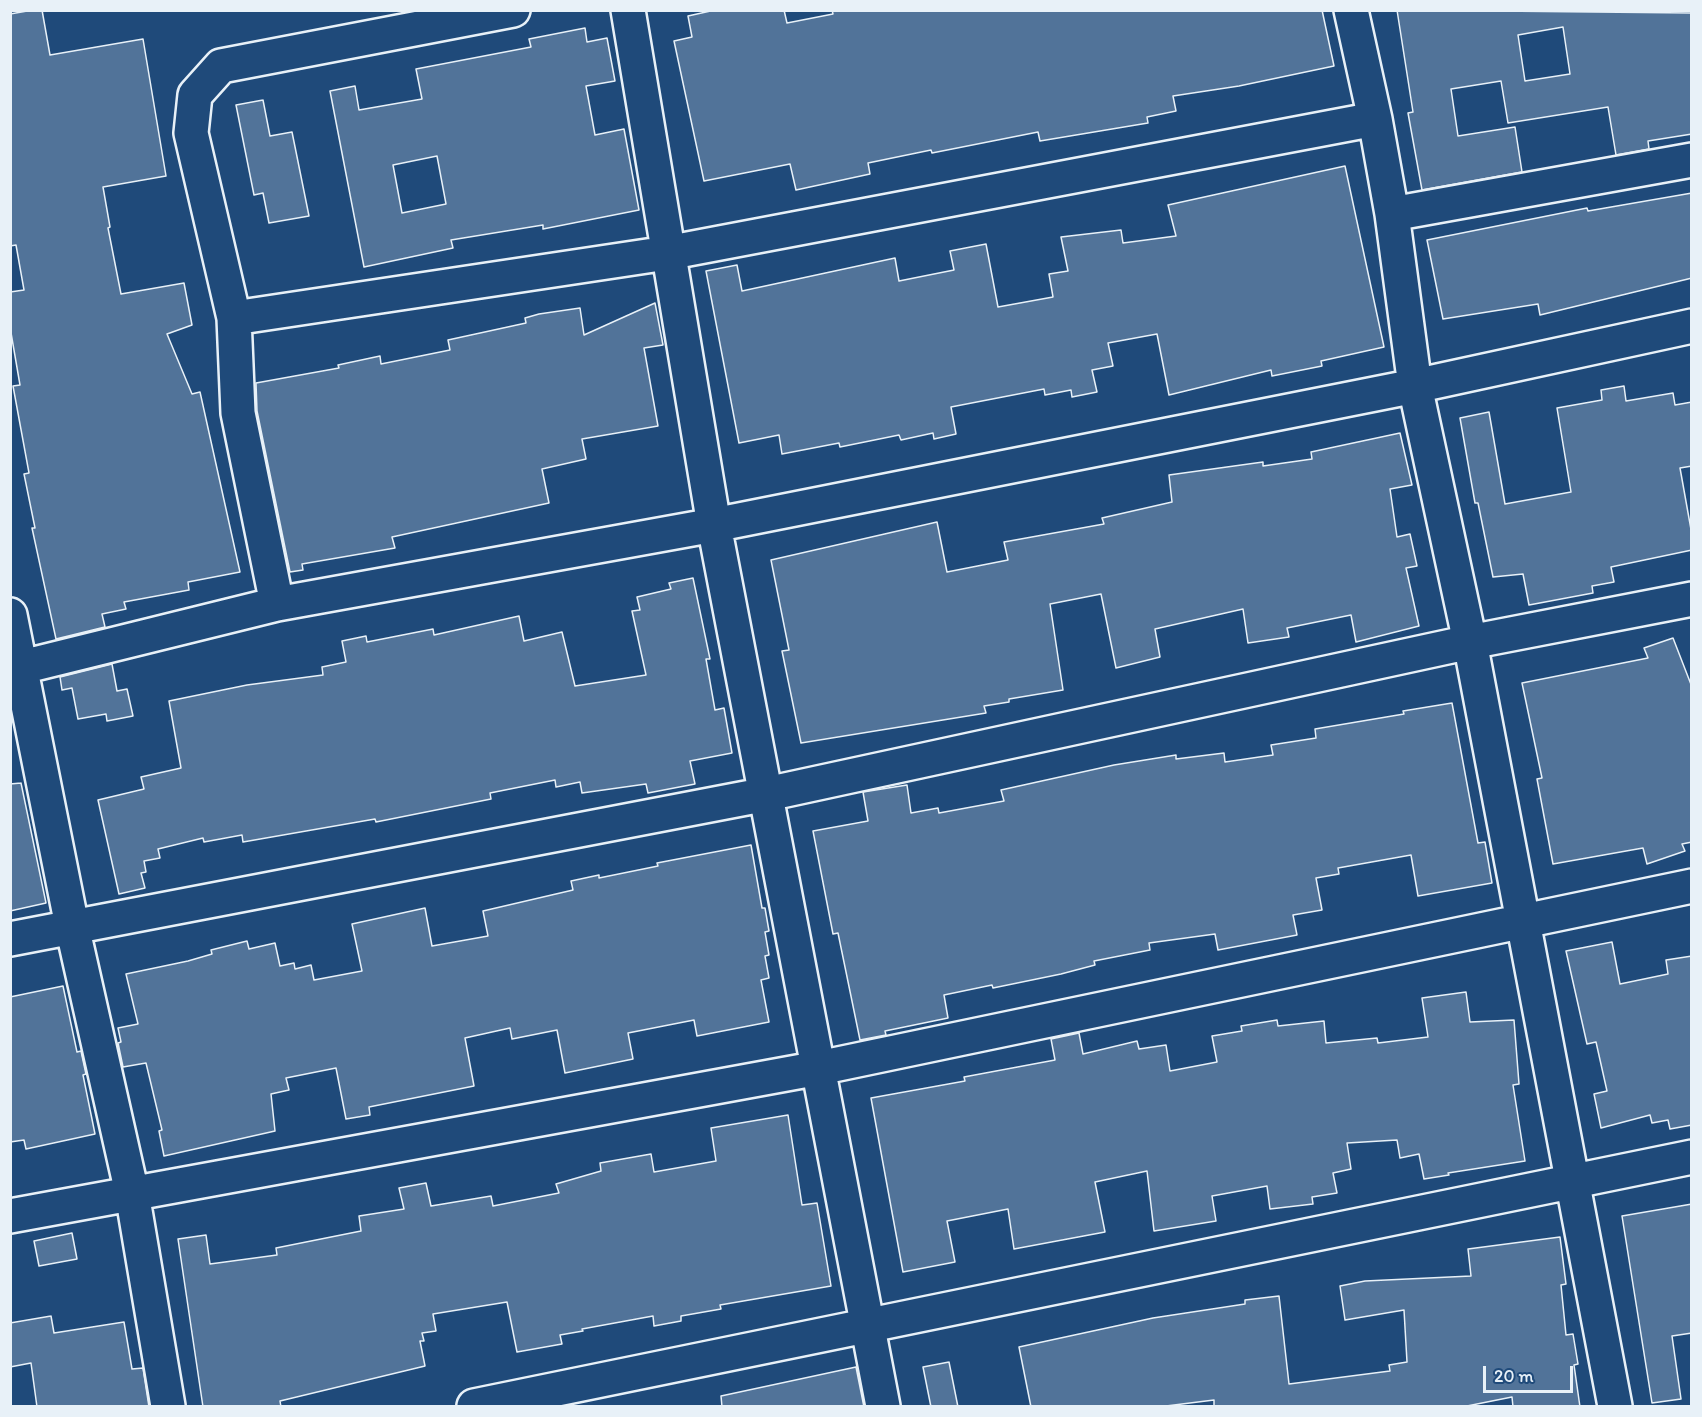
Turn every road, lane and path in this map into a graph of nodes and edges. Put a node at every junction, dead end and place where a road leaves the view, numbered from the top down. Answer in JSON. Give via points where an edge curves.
{"nodes":[{"id":1,"x":513,"y":10,"type":"edge"},
{"id":2,"x":628,"y":10,"type":"edge"},
{"id":3,"x":1351,"y":10,"type":"edge"},
{"id":4,"x":1375,"y":119,"type":"junction"},
{"id":5,"x":1692,"y":160,"type":"edge"},
{"id":6,"x":1392,"y":214,"type":"junction"},
{"id":7,"x":667,"y":253,"type":"junction"},
{"id":8,"x":234,"y":318,"type":"junction"},
{"id":9,"x":1692,"y":326,"type":"edge"},
{"id":10,"x":1414,"y":386,"type":"junction"},
{"id":11,"x":714,"y":525,"type":"junction"},
{"id":12,"x":1692,"y":599,"type":"edge"},
{"id":13,"x":277,"y":604,"type":"junction"},
{"id":14,"x":10,"y":615,"type":"edge"},
{"id":15,"x":1470,"y":642,"type":"junction"},
{"id":16,"x":15,"y":669,"type":"edge"},
{"id":17,"x":767,"y":794,"type":"junction"},
{"id":18,"x":1692,"y":886,"type":"edge"},
{"id":19,"x":1524,"y":920,"type":"junction"},
{"id":20,"x":72,"y":926,"type":"junction"},
{"id":21,"x":10,"y":939,"type":"edge"},
{"id":22,"x":819,"y":1068,"type":"junction"},
{"id":23,"x":1692,"y":1157,"type":"edge"},
{"id":24,"x":1573,"y":1180,"type":"junction"},
{"id":25,"x":132,"y":1193,"type":"junction"},
{"id":26,"x":10,"y":1216,"type":"edge"},
{"id":27,"x":867,"y":1327,"type":"junction"},
{"id":28,"x":168,"y":1407,"type":"edge"},
{"id":29,"x":474,"y":1407,"type":"edge"},
{"id":30,"x":883,"y":1407,"type":"edge"},
{"id":31,"x":1615,"y":1407,"type":"edge"}],
"edges":[{"from":1,"to":8,"type":"street","via":[[221,66],[195,95],[191,133]]},
{"from":2,"to":7,"type":"street"},
{"from":3,"to":4,"type":"street"},
{"from":4,"to":6,"type":"street"},
{"from":4,"to":7,"type":"street"},
{"from":5,"to":6,"type":"street"},
{"from":6,"to":10,"type":"street"},
{"from":7,"to":8,"type":"street"},
{"from":7,"to":11,"type":"street"},
{"from":8,"to":13,"type":"street","via":[[238,413]]},
{"from":9,"to":10,"type":"street"},
{"from":10,"to":11,"type":"street"},
{"from":10,"to":15,"type":"street"},
{"from":11,"to":13,"type":"street"},
{"from":11,"to":17,"type":"street"},
{"from":12,"to":15,"type":"street"},
{"from":13,"to":16,"type":"street"},
{"from":14,"to":16,"type":"street"},
{"from":15,"to":17,"type":"street"},
{"from":15,"to":19,"type":"street"},
{"from":16,"to":20,"type":"street"},
{"from":17,"to":20,"type":"street"},
{"from":17,"to":22,"type":"street"},
{"from":18,"to":19,"type":"street"},
{"from":19,"to":22,"type":"street"},
{"from":19,"to":24,"type":"street"},
{"from":20,"to":21,"type":"street"},
{"from":20,"to":25,"type":"street"},
{"from":22,"to":25,"type":"street"},
{"from":22,"to":27,"type":"street"},
{"from":23,"to":24,"type":"street"},
{"from":24,"to":27,"type":"street"},
{"from":24,"to":31,"type":"street"},
{"from":25,"to":26,"type":"street"},
{"from":25,"to":28,"type":"street"},
{"from":27,"to":29,"type":"street"},
{"from":27,"to":30,"type":"street"}]}
